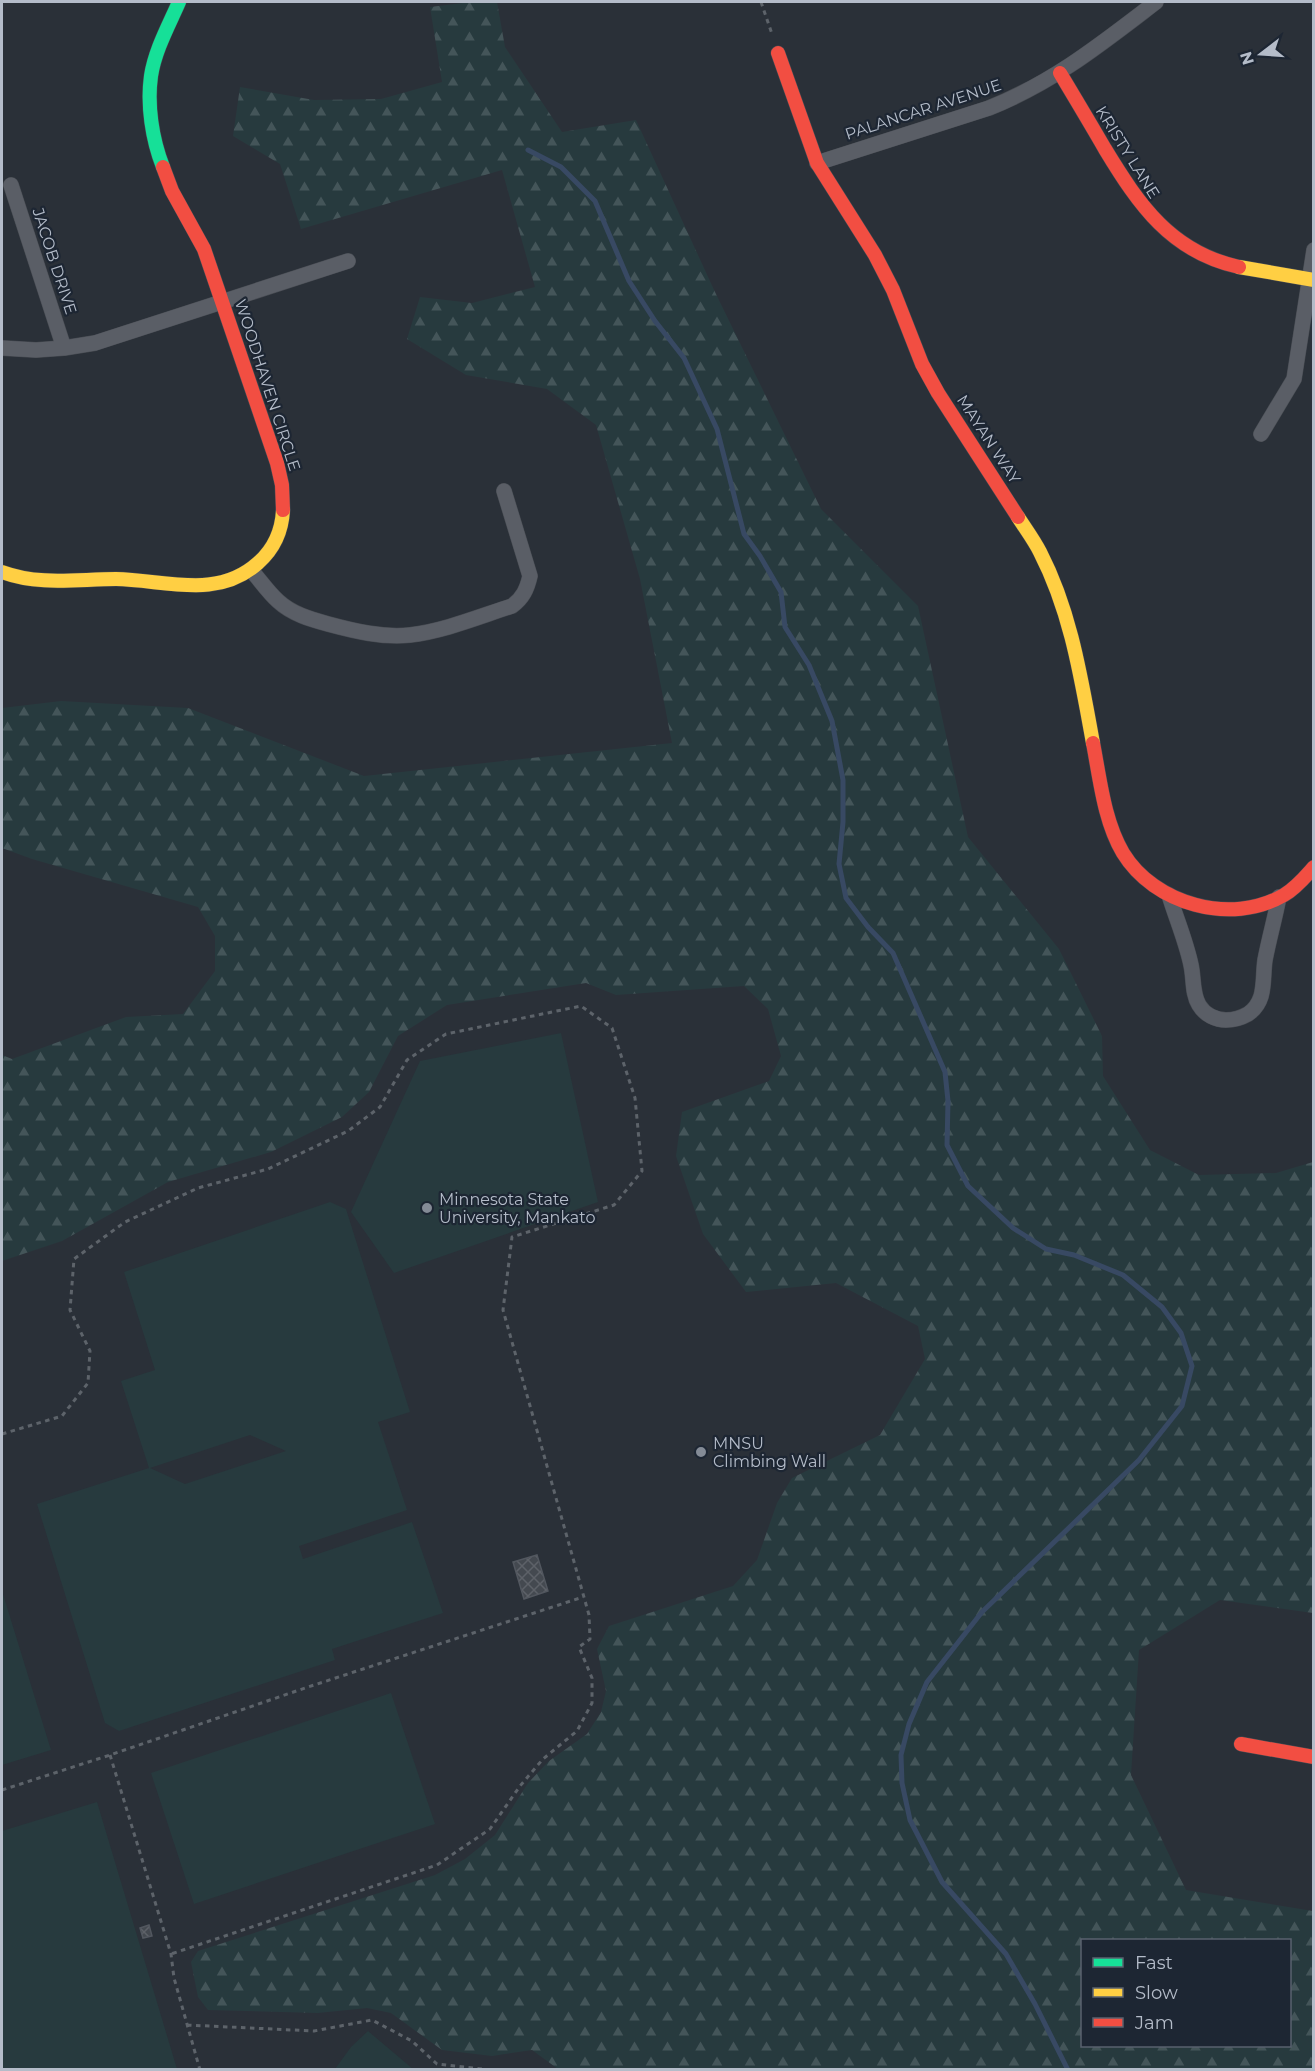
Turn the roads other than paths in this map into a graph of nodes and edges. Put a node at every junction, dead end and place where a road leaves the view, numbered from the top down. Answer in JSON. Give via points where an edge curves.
{"nodes":[{"id":1,"x":179,"y":2,"type":"edge"},
{"id":2,"x":1156,"y":2,"type":"edge"},
{"id":3,"x":778,"y":53,"type":"road end"},
{"id":4,"x":1060,"y":73,"type":"junction"},
{"id":5,"x":816,"y":163,"type":"junction"},
{"id":6,"x":11,"y":185,"type":"dead end"},
{"id":7,"x":1314,"y":250,"type":"edge"},
{"id":8,"x":348,"y":261,"type":"dead end"},
{"id":9,"x":1311,"y":279,"type":"edge"},
{"id":10,"x":223,"y":300,"type":"junction"},
{"id":11,"x":2,"y":348,"type":"edge"},
{"id":12,"x":64,"y":348,"type":"junction"},
{"id":13,"x":1261,"y":434,"type":"dead end"},
{"id":14,"x":504,"y":491,"type":"dead end"},
{"id":15,"x":251,"y":570,"type":"junction"},
{"id":16,"x":2,"y":572,"type":"edge"},
{"id":17,"x":1314,"y":867,"type":"edge"},
{"id":18,"x":1169,"y":895,"type":"junction"},
{"id":19,"x":1280,"y":897,"type":"junction"},
{"id":20,"x":1241,"y":1744,"type":"dead end"},
{"id":21,"x":1314,"y":1756,"type":"edge"}],
"edges":[{"from":1,"to":10,"type":"street","name":"WOODHAVEN CIRCLE","via":[[151,75],[150,115],[172,191],[204,249]]},
{"from":2,"to":4,"type":"street","name":"PALANCAR AVENUE"},
{"from":3,"to":5,"type":"street","name":"MAYAN WAY"},
{"from":4,"to":5,"type":"street","name":"PALANCAR AVENUE","via":[[989,108]]},
{"from":4,"to":9,"type":"street","name":"KRISTY LANE","via":[[1131,192],[1153,220],[1181,243],[1209,258],[1242,268]]},
{"from":5,"to":18,"type":"street","name":"MAYAN WAY","via":[[875,255],[922,364],[1039,550],[1065,616],[1114,833],[1135,868]]},
{"from":6,"to":12,"type":"street","name":"JACOB DRIVE"},
{"from":7,"to":9,"type":"street"},
{"from":8,"to":10,"type":"street"},
{"from":9,"to":13,"type":"street","via":[[1294,379]]},
{"from":10,"to":12,"type":"street","via":[[95,344]]},
{"from":10,"to":15,"type":"street","name":"WOODHAVEN CIRCLE","via":[[277,463],[283,496],[281,525],[262,560]]},
{"from":11,"to":12,"type":"street"},
{"from":14,"to":15,"type":"street","via":[[530,576],[528,586],[512,606],[447,627],[387,635],[310,619],[279,602]]},
{"from":15,"to":16,"type":"street","name":"WOODHAVEN CIRCLE","via":[[204,586],[115,579],[46,582]]},
{"from":17,"to":19,"type":"street","name":"MAYAN WAY"},
{"from":18,"to":19,"type":"street","name":"MAYAN WAY","via":[[1199,907],[1227,909]]},
{"from":18,"to":19,"type":"street","via":[[1199,1005],[1220,1020],[1234,1020],[1254,1010],[1260,1002]]},
{"from":20,"to":21,"type":"street"}]}
